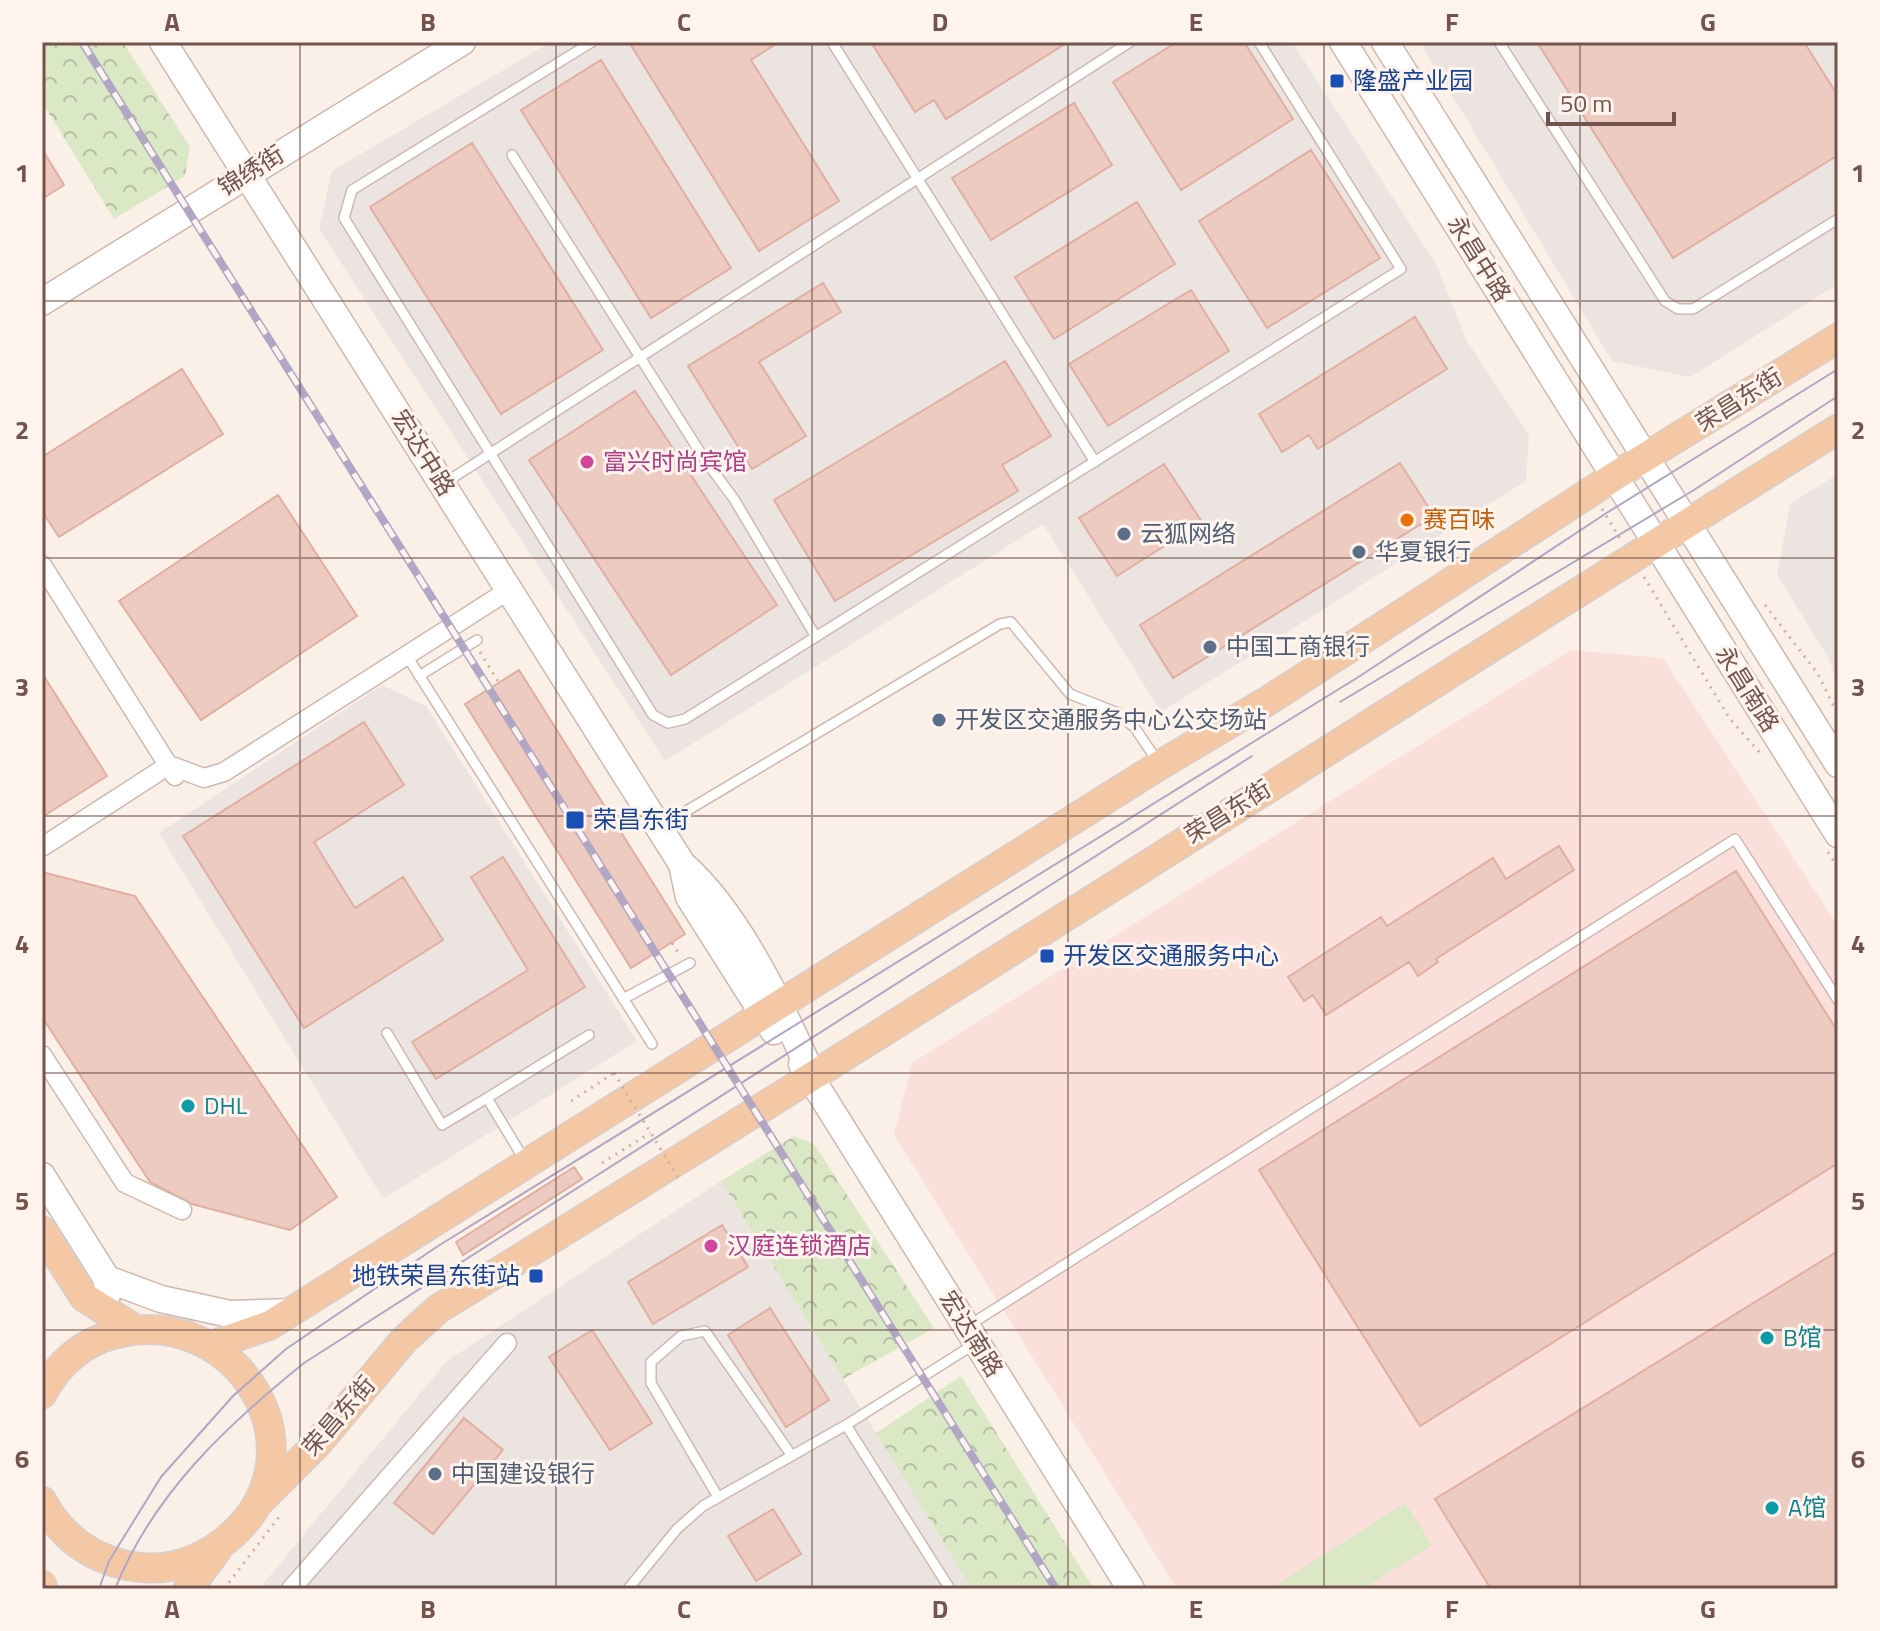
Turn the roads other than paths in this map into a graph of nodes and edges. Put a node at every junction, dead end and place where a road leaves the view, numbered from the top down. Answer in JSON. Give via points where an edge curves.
{"nodes":[{"id":1,"x":163,"y":42,"type":"edge"},
{"id":2,"x":462,"y":42,"type":"edge"},
{"id":3,"x":592,"y":42,"type":"edge"},
{"id":4,"x":832,"y":42,"type":"edge"},
{"id":5,"x":1130,"y":42,"type":"edge"},
{"id":6,"x":1259,"y":42,"type":"edge"},
{"id":7,"x":1343,"y":42,"type":"edge"},
{"id":8,"x":1385,"y":42,"type":"edge"},
{"id":9,"x":1499,"y":42,"type":"edge"},
{"id":10,"x":512,"y":155,"type":"dead end"},
{"id":11,"x":246,"y":174,"type":"junction"},
{"id":12,"x":917,"y":179,"type":"junction"},
{"id":13,"x":1838,"y":219,"type":"edge"},
{"id":14,"x":42,"y":302,"type":"edge"},
{"id":15,"x":1838,"y":338,"type":"edge"},
{"id":16,"x":642,"y":356,"type":"junction"},
{"id":17,"x":1838,"y":429,"type":"edge"},
{"id":18,"x":490,"y":454,"type":"junction"},
{"id":19,"x":1647,"y":457,"type":"junction"},
{"id":20,"x":1095,"y":462,"type":"junction"},
{"id":21,"x":1615,"y":476,"type":"junction"},
{"id":22,"x":443,"y":484,"type":"junction"},
{"id":23,"x":1688,"y":522,"type":"junction"},
{"id":24,"x":1644,"y":550,"type":"junction"},
{"id":25,"x":42,"y":565,"type":"edge"},
{"id":26,"x":509,"y":590,"type":"junction"},
{"id":27,"x":816,"y":637,"type":"junction"},
{"id":28,"x":476,"y":641,"type":"road end"},
{"id":29,"x":407,"y":656,"type":"junction"},
{"id":30,"x":419,"y":676,"type":"junction"},
{"id":31,"x":1838,"y":764,"type":"edge"},
{"id":32,"x":1160,"y":765,"type":"junction"},
{"id":33,"x":172,"y":771,"type":"junction"},
{"id":34,"x":659,"y":828,"type":"junction"},
{"id":35,"x":1830,"y":838,"type":"edge"},
{"id":36,"x":42,"y":847,"type":"edge"},
{"id":37,"x":690,"y":963,"type":"dead end"},
{"id":38,"x":623,"y":999,"type":"junction"},
{"id":39,"x":1838,"y":1000,"type":"edge"},
{"id":40,"x":772,"y":1011,"type":"junction"},
{"id":41,"x":387,"y":1033,"type":"dead end"},
{"id":42,"x":589,"y":1035,"type":"dead end"},
{"id":43,"x":652,"y":1044,"type":"dead end"},
{"id":44,"x":42,"y":1055,"type":"edge"},
{"id":45,"x":813,"y":1078,"type":"junction"},
{"id":46,"x":487,"y":1098,"type":"junction"},
{"id":47,"x":527,"y":1164,"type":"junction"},
{"id":48,"x":42,"y":1176,"type":"edge"},
{"id":49,"x":182,"y":1210,"type":"dead end"},
{"id":50,"x":42,"y":1231,"type":"edge"},
{"id":51,"x":107,"y":1279,"type":"junction"},
{"id":52,"x":290,"y":1312,"type":"junction"},
{"id":53,"x":110,"y":1315,"type":"junction"},
{"id":54,"x":135,"y":1329,"type":"junction"},
{"id":55,"x":971,"y":1335,"type":"junction"},
{"id":56,"x":507,"y":1343,"type":"dead end"},
{"id":57,"x":213,"y":1345,"type":"junction"},
{"id":58,"x":42,"y":1394,"type":"edge"},
{"id":59,"x":846,"y":1425,"type":"junction"},
{"id":60,"x":792,"y":1456,"type":"junction"},
{"id":61,"x":718,"y":1497,"type":"junction"},
{"id":62,"x":42,"y":1501,"type":"edge"},
{"id":63,"x":257,"y":1504,"type":"junction"},
{"id":64,"x":220,"y":1546,"type":"junction"},
{"id":65,"x":188,"y":1589,"type":"edge"},
{"id":66,"x":291,"y":1589,"type":"edge"},
{"id":67,"x":628,"y":1589,"type":"edge"},
{"id":68,"x":950,"y":1589,"type":"edge"},
{"id":69,"x":1131,"y":1589,"type":"edge"}],
"edges":[{"from":1,"to":11,"type":"street","name":"宏达中路"},
{"from":2,"to":11,"type":"street","name":"锦绣街"},
{"from":3,"to":18,"type":"lane","via":[[352,190],[344,218]]},
{"from":4,"to":12,"type":"lane"},
{"from":5,"to":12,"type":"lane"},
{"from":6,"to":20,"type":"lane","via":[[1401,269]]},
{"from":7,"to":21,"type":"street","name":"永昌中路"},
{"from":8,"to":19,"type":"street","name":"永昌中路"},
{"from":9,"to":13,"type":"lane","via":[[1665,301],[1678,309],[1693,309]]},
{"from":10,"to":16,"type":"lane"},
{"from":11,"to":14,"type":"street","name":"锦绣街"},
{"from":11,"to":22,"type":"street","name":"宏达中路"},
{"from":12,"to":16,"type":"lane"},
{"from":12,"to":20,"type":"lane"},
{"from":15,"to":19,"type":"main road","name":"荣昌东街"},
{"from":16,"to":18,"type":"lane"},
{"from":16,"to":27,"type":"lane"},
{"from":17,"to":23,"type":"main road","name":"荣昌东街"},
{"from":18,"to":22,"type":"lane"},
{"from":18,"to":27,"type":"lane","via":[[653,715],[668,723],[685,719]]},
{"from":19,"to":21,"type":"main road","name":"荣昌东街"},
{"from":19,"to":23,"type":"street","name":"永昌中路"},
{"from":20,"to":27,"type":"lane"},
{"from":21,"to":24,"type":"street","name":"永昌中路"},
{"from":21,"to":32,"type":"main road","name":"荣昌东街"},
{"from":22,"to":26,"type":"street","name":"宏达中路"},
{"from":23,"to":24,"type":"main road","name":"荣昌东街"},
{"from":23,"to":31,"type":"street","name":"永昌南路"},
{"from":24,"to":35,"type":"street","name":"永昌南路"},
{"from":24,"to":45,"type":"main road","name":"荣昌东街"},
{"from":25,"to":33,"type":"street"},
{"from":26,"to":29,"type":"street"},
{"from":26,"to":34,"type":"street","name":"宏达中路"},
{"from":28,"to":30,"type":"lane"},
{"from":29,"to":30,"type":"lane"},
{"from":29,"to":33,"type":"street","via":[[224,772],[204,778]]},
{"from":30,"to":38,"type":"lane"},
{"from":32,"to":34,"type":"lane","via":[[1118,713],[1070,694],[1011,622]]},
{"from":32,"to":40,"type":"main road","name":"荣昌东街"},
{"from":33,"to":36,"type":"street"},
{"from":34,"to":40,"type":"street","name":"宏达中路","via":[[682,864],[707,886]]},
{"from":37,"to":38,"type":"lane"},
{"from":38,"to":43,"type":"lane"},
{"from":39,"to":55,"type":"lane","via":[[1735,839]]},
{"from":40,"to":45,"type":"street","name":"宏达南路"},
{"from":40,"to":47,"type":"main road","name":"荣昌东街"},
{"from":41,"to":46,"type":"lane","via":[[442,1125]]},
{"from":42,"to":46,"type":"lane"},
{"from":44,"to":49,"type":"street","via":[[125,1183]]},
{"from":45,"to":55,"type":"street","name":"宏达南路"},
{"from":45,"to":63,"type":"main road","name":"荣昌东街","via":[[438,1309]]},
{"from":46,"to":47,"type":"lane"},
{"from":47,"to":52,"type":"main road","name":"荣昌东街"},
{"from":48,"to":51,"type":"street"},
{"from":50,"to":53,"type":"main road","via":[[84,1297]]},
{"from":51,"to":52,"type":"street","via":[[161,1299],[230,1314]]},
{"from":51,"to":53,"type":"street"},
{"from":52,"to":57,"type":"main road","name":"荣昌东街","via":[[270,1325]]},
{"from":53,"to":54,"type":"main road"},
{"from":54,"to":57,"type":"main road","via":[[162,1328]]},
{"from":54,"to":58,"type":"main road","via":[[85,1346],[62,1365]]},
{"from":55,"to":59,"type":"lane"},
{"from":55,"to":69,"type":"street","name":"宏达南路"},
{"from":56,"to":66,"type":"street"},
{"from":57,"to":63,"type":"main road","via":[[249,1380],[267,1420],[268,1474]]},
{"from":59,"to":60,"type":"lane"},
{"from":59,"to":68,"type":"lane"},
{"from":60,"to":61,"type":"lane"},
{"from":60,"to":61,"type":"lane","via":[[705,1331],[681,1336],[651,1362],[651,1383]]},
{"from":61,"to":67,"type":"lane","via":[[677,1529]]},
{"from":62,"to":64,"type":"main road","via":[[72,1541],[124,1566],[153,1569],[186,1563]]},
{"from":63,"to":64,"type":"main road","name":"荣昌东街"},
{"from":64,"to":65,"type":"main road"}]}
